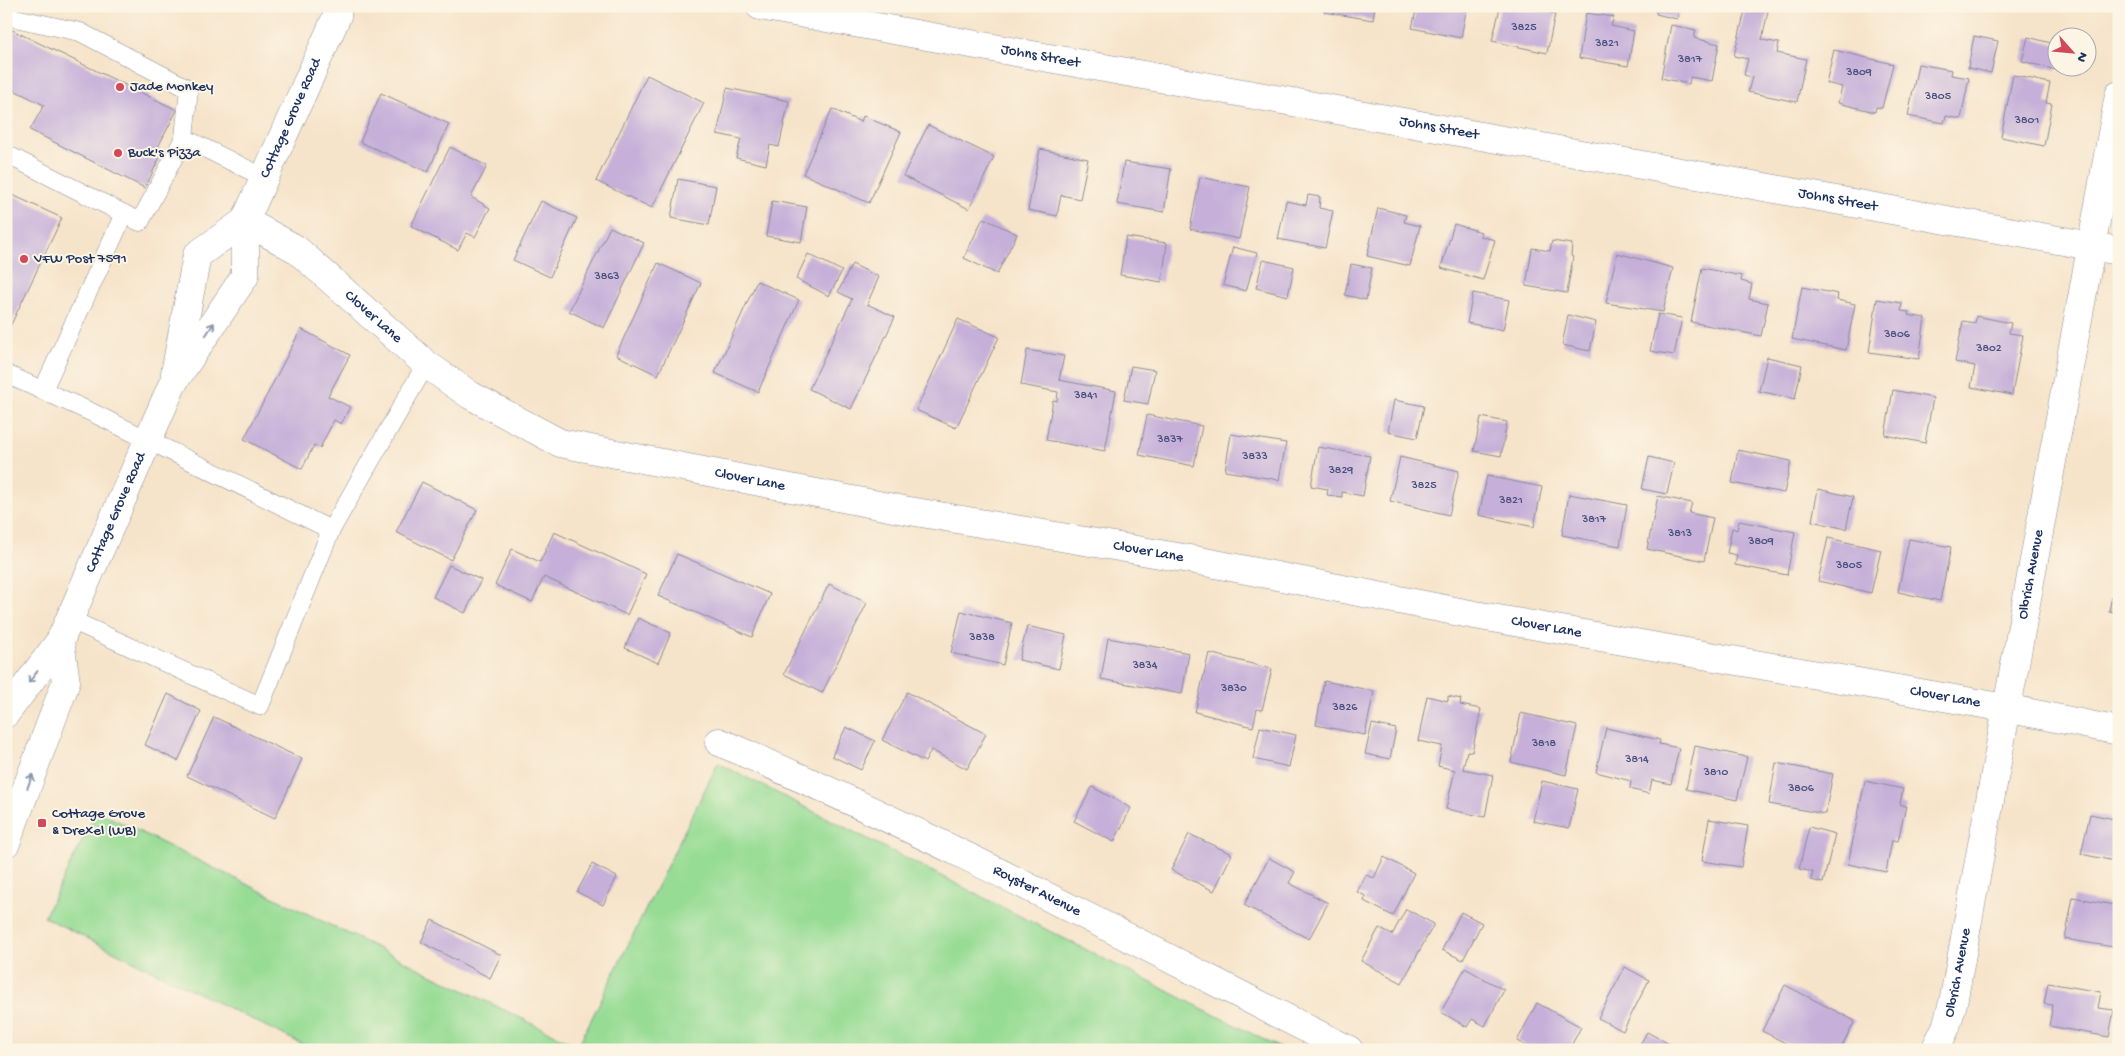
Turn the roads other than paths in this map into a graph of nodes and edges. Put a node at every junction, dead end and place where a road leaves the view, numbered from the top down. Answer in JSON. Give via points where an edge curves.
{"nodes":[{"id":1,"x":760,"y":6,"type":"edge"},
{"id":2,"x":341,"y":10,"type":"edge"},
{"id":3,"x":6,"y":16,"type":"edge"},
{"id":4,"x":2119,"y":95,"type":"edge"},
{"id":5,"x":184,"y":138,"type":"junction"},
{"id":6,"x":6,"y":154,"type":"edge"},
{"id":7,"x":265,"y":178,"type":"junction"},
{"id":8,"x":124,"y":214,"type":"junction"},
{"id":9,"x":245,"y":221,"type":"junction"},
{"id":10,"x":2092,"y":245,"type":"junction"},
{"id":11,"x":2119,"y":251,"type":"edge"},
{"id":12,"x":426,"y":364,"type":"junction"},
{"id":13,"x":8,"y":378,"type":"edge"},
{"id":14,"x":172,"y":384,"type":"junction"},
{"id":15,"x":43,"y":390,"type":"junction"},
{"id":16,"x":148,"y":440,"type":"junction"},
{"id":17,"x":331,"y":530,"type":"junction"},
{"id":18,"x":64,"y":630,"type":"junction"},
{"id":19,"x":2006,"y":708,"type":"junction"},
{"id":20,"x":6,"y":713,"type":"edge"},
{"id":21,"x":2119,"y":731,"type":"edge"},
{"id":22,"x":719,"y":742,"type":"dead end"},
{"id":23,"x":6,"y":843,"type":"edge"},
{"id":24,"x":1350,"y":1050,"type":"edge"},
{"id":25,"x":1935,"y":1050,"type":"edge"}],
"edges":[{"from":1,"to":10,"type":"street","name":"Johns Street"},
{"from":2,"to":7,"type":"street","name":"Cottage Grove Road"},
{"from":3,"to":5,"type":"lane","via":[[80,32],[189,89]]},
{"from":4,"to":10,"type":"street","name":"Olbrich Avenue"},
{"from":5,"to":7,"type":"lane"},
{"from":5,"to":8,"type":"lane","via":[[140,222]]},
{"from":6,"to":8,"type":"lane"},
{"from":7,"to":9,"type":"street","name":"Cottage Grove Road"},
{"from":8,"to":15,"type":"lane"},
{"from":9,"to":12,"type":"street","name":"Clover Lane","via":[[296,249]]},
{"from":14,"to":9,"type":"street","name":"Cottage Grove Road","one_way":true,"via":[[245,276]]},
{"from":9,"to":14,"type":"street","name":"Cottage Grove Road","via":[[197,256]]},
{"from":10,"to":11,"type":"street","name":"Johns Street"},
{"from":10,"to":19,"type":"street","name":"Olbrich Avenue"},
{"from":12,"to":17,"type":"lane"},
{"from":12,"to":19,"type":"street","name":"Clover Lane","via":[[470,395],[569,445],[1475,615]]},
{"from":13,"to":15,"type":"lane"},
{"from":14,"to":16,"type":"street","name":"Cottage Grove Road"},
{"from":15,"to":16,"type":"lane"},
{"from":16,"to":17,"type":"lane"},
{"from":16,"to":18,"type":"street","name":"Cottage Grove Road"},
{"from":17,"to":18,"type":"lane","via":[[260,706]]},
{"from":18,"to":20,"type":"street","name":"Cottage Grove Road","one_way":true},
{"from":23,"to":18,"type":"street","one_way":true,"via":[[66,682]]},
{"from":19,"to":21,"type":"street","name":"Clover Lane"},
{"from":19,"to":25,"type":"street","name":"Olbrich Avenue","via":[[1953,1003]]},
{"from":22,"to":24,"type":"street","name":"Royster Avenue","via":[[793,774],[1031,889]]}]}
